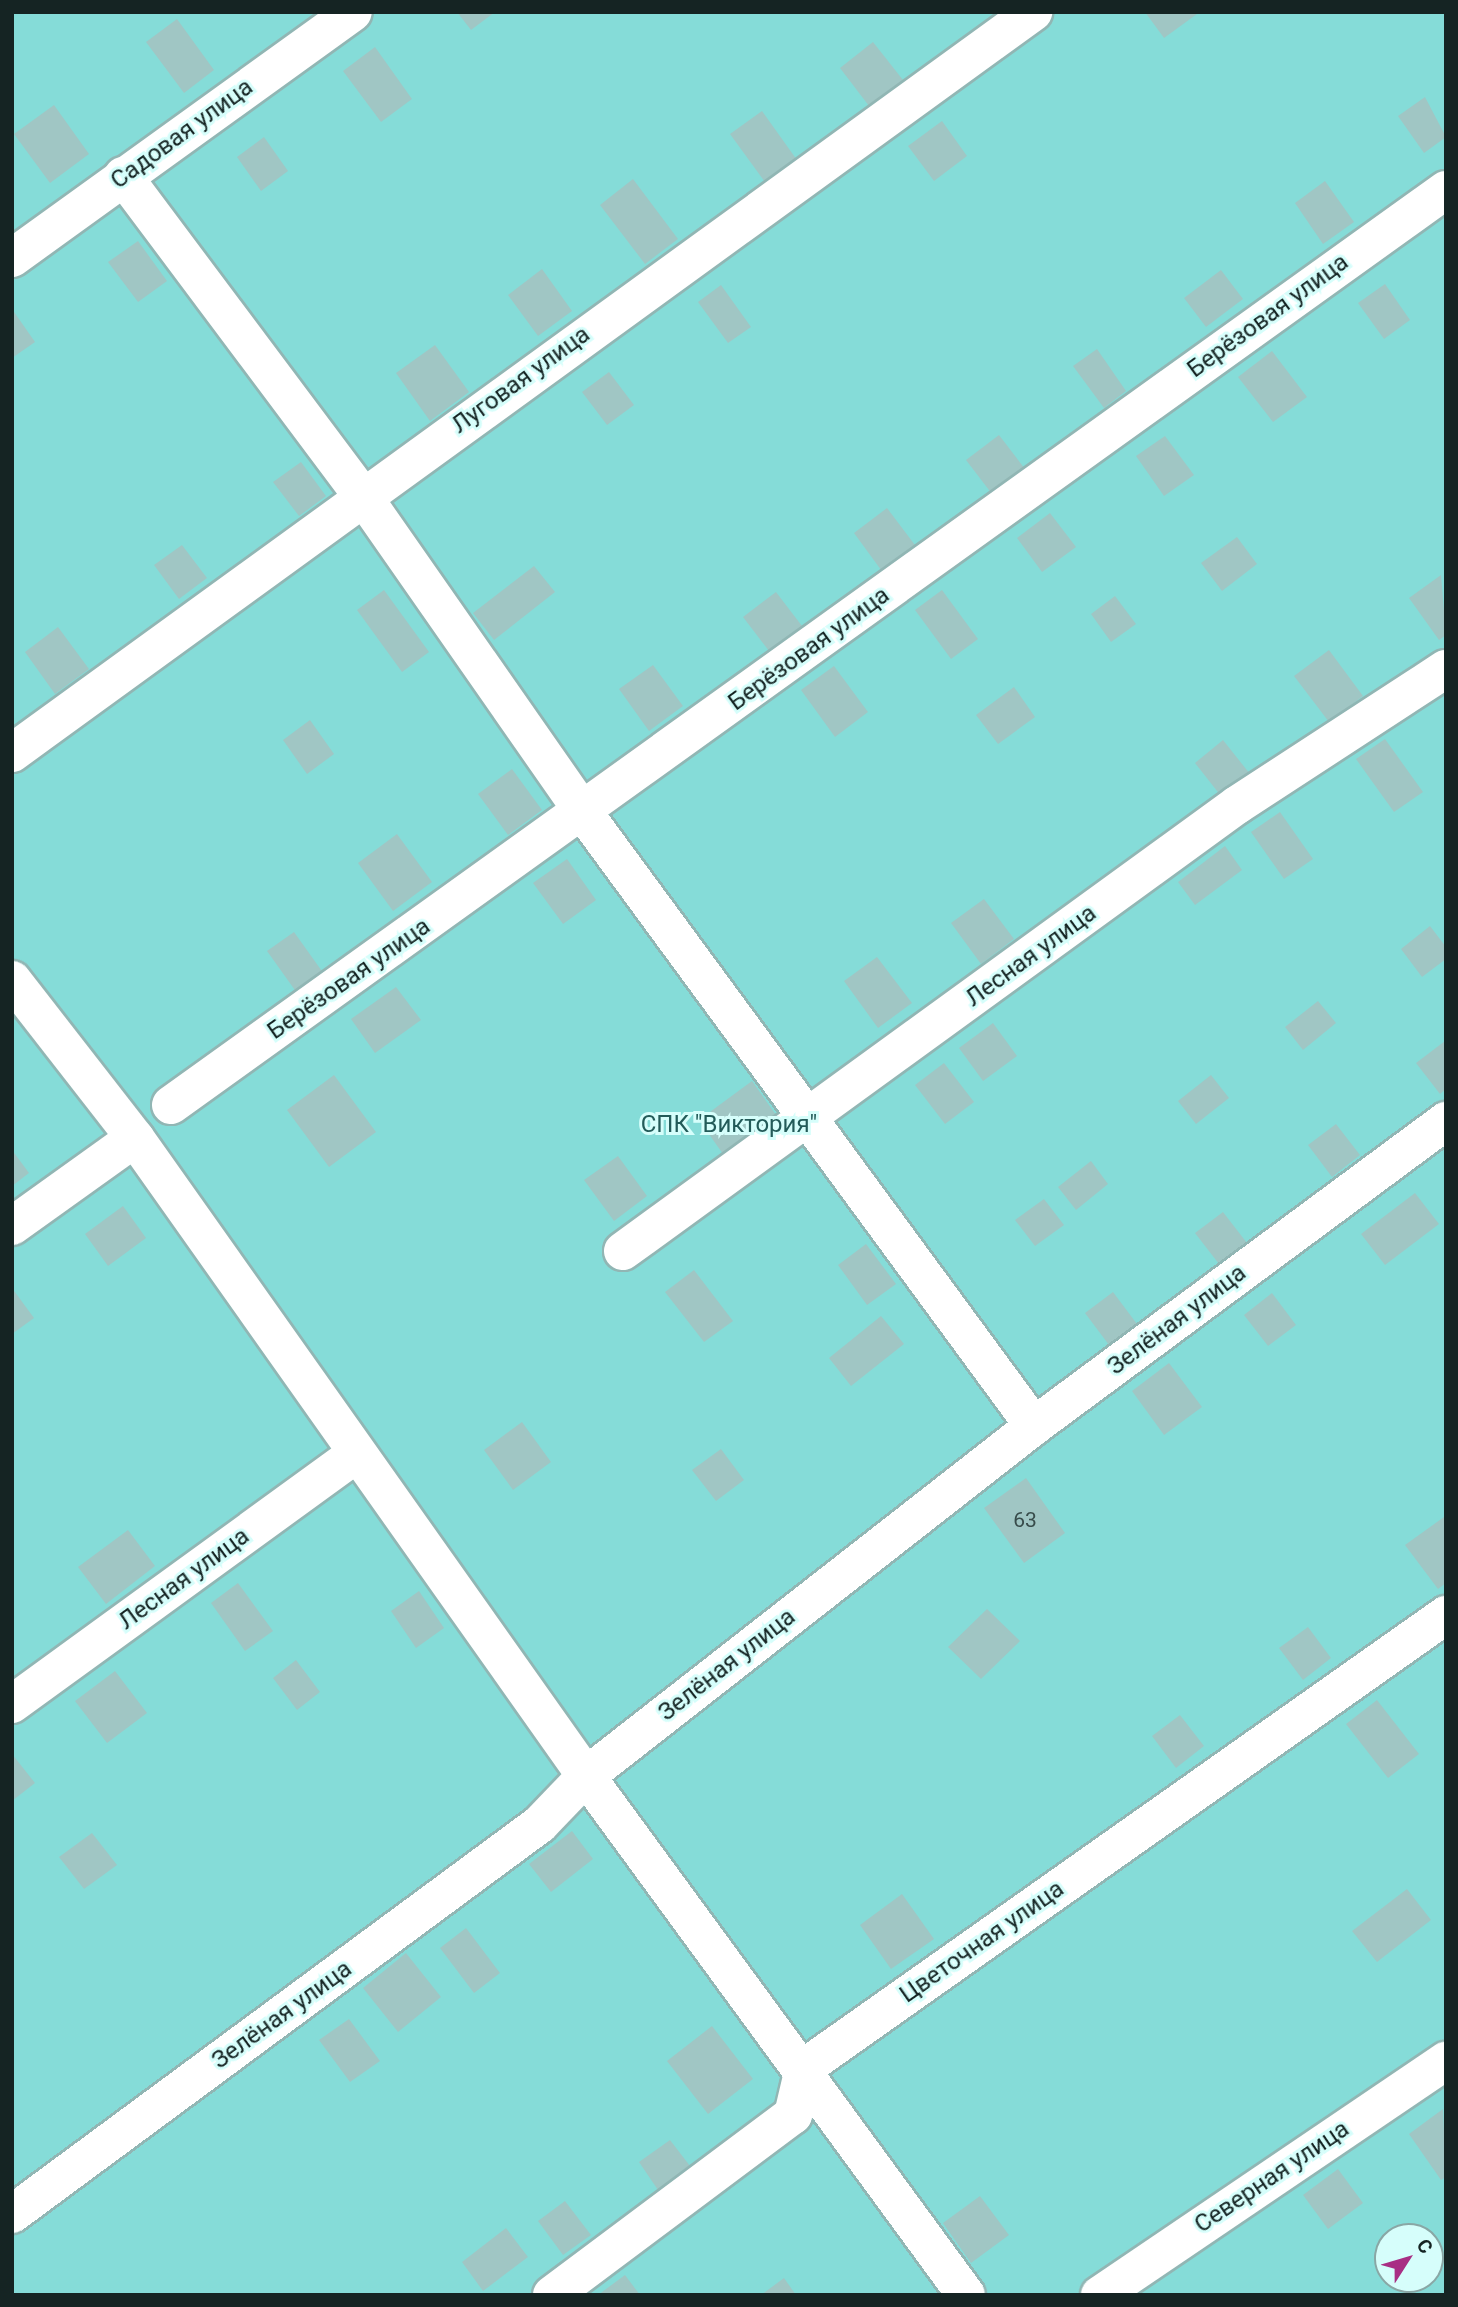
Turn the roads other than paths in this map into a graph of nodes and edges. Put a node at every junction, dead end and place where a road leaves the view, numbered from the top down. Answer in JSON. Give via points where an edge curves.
{"nodes":[{"id":1,"x":353,"y":12,"type":"edge"},
{"id":2,"x":1033,"y":12,"type":"edge"},
{"id":3,"x":123,"y":176,"type":"junction"},
{"id":4,"x":1446,"y":190,"type":"edge"},
{"id":5,"x":12,"y":258,"type":"edge"},
{"id":6,"x":362,"y":495,"type":"junction"},
{"id":7,"x":1446,"y":669,"type":"edge"},
{"id":8,"x":12,"y":752,"type":"edge"},
{"id":9,"x":583,"y":812,"type":"junction"},
{"id":10,"x":12,"y":980,"type":"edge"},
{"id":11,"x":171,"y":1105,"type":"dead end"},
{"id":12,"x":811,"y":1118,"type":"junction"},
{"id":13,"x":1446,"y":1121,"type":"edge"},
{"id":14,"x":135,"y":1138,"type":"junction"},
{"id":15,"x":12,"y":1226,"type":"edge"},
{"id":16,"x":623,"y":1251,"type":"dead end"},
{"id":17,"x":1034,"y":1426,"type":"junction"},
{"id":18,"x":356,"y":1454,"type":"junction"},
{"id":19,"x":1446,"y":1615,"type":"edge"},
{"id":20,"x":12,"y":1704,"type":"edge"},
{"id":21,"x":586,"y":1776,"type":"junction"},
{"id":22,"x":1446,"y":2061,"type":"edge"},
{"id":23,"x":804,"y":2068,"type":"junction"},
{"id":24,"x":12,"y":2214,"type":"edge"},
{"id":25,"x":552,"y":2295,"type":"edge"},
{"id":26,"x":966,"y":2295,"type":"edge"},
{"id":27,"x":1100,"y":2295,"type":"edge"}],
"edges":[{"from":1,"to":3,"type":"street","name":"Садовая улица"},
{"from":2,"to":6,"type":"street","name":"Луговая улица"},
{"from":3,"to":5,"type":"street","name":"Садовая улица"},
{"from":3,"to":6,"type":"street"},
{"from":4,"to":9,"type":"street","name":"Берёзовая улица"},
{"from":6,"to":8,"type":"street","name":"Луговая улица"},
{"from":6,"to":9,"type":"street"},
{"from":7,"to":12,"type":"street","name":"Лесная улица","via":[[1237,805]]},
{"from":9,"to":11,"type":"street","name":"Берёзовая улица"},
{"from":9,"to":12,"type":"street"},
{"from":10,"to":14,"type":"street"},
{"from":12,"to":16,"type":"street","name":"Лесная улица"},
{"from":12,"to":17,"type":"street"},
{"from":13,"to":17,"type":"street","name":"Зелёная улица"},
{"from":14,"to":15,"type":"street"},
{"from":14,"to":18,"type":"street"},
{"from":17,"to":21,"type":"street","name":"Зелёная улица"},
{"from":18,"to":20,"type":"street","name":"Лесная улица"},
{"from":18,"to":21,"type":"street"},
{"from":19,"to":23,"type":"street","name":"Цветочная улица"},
{"from":21,"to":23,"type":"street"},
{"from":21,"to":24,"type":"street","name":"Зелёная улица","via":[[540,1824]]},
{"from":22,"to":27,"type":"street","name":"Северная улица"},
{"from":23,"to":25,"type":"street","via":[[793,2115]]},
{"from":23,"to":26,"type":"street"}]}
